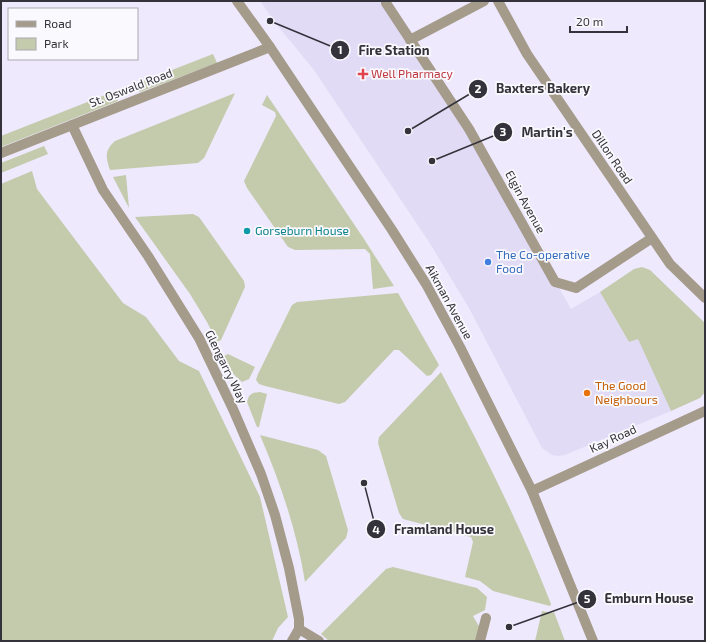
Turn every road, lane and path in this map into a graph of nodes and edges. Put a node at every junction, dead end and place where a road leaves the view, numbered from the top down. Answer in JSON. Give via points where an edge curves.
{"nodes":[{"id":1,"x":237,"y":1,"type":"edge"},
{"id":2,"x":484,"y":1,"type":"edge"},
{"id":3,"x":498,"y":1,"type":"edge"},
{"id":4,"x":386,"y":3,"type":"dead end"},
{"id":5,"x":410,"y":40,"type":"junction"},
{"id":6,"x":270,"y":47,"type":"junction"},
{"id":7,"x":72,"y":125,"type":"junction"},
{"id":8,"x":1,"y":153,"type":"edge"},
{"id":9,"x":652,"y":238,"type":"junction"},
{"id":10,"x":705,"y":298,"type":"edge"},
{"id":11,"x":705,"y":411,"type":"edge"},
{"id":12,"x":532,"y":491,"type":"junction"},
{"id":13,"x":486,"y":618,"type":"dead end"},
{"id":14,"x":299,"y":629,"type":"junction"},
{"id":15,"x":292,"y":641,"type":"edge"},
{"id":16,"x":319,"y":641,"type":"edge"},
{"id":17,"x":480,"y":641,"type":"edge"},
{"id":18,"x":593,"y":641,"type":"edge"}],
"edges":[{"from":1,"to":6,"type":"street","name":"Aikman Avenue"},
{"from":2,"to":5,"type":"street"},
{"from":3,"to":9,"type":"street","name":"Dillon Road","via":[[527,54]]},
{"from":4,"to":5,"type":"street","name":"Elgin Avenue"},
{"from":5,"to":9,"type":"street","name":"Elgin Avenue","via":[[469,129],[555,282],[576,288]]},
{"from":6,"to":7,"type":"street","name":"St. Oswald Road"},
{"from":6,"to":12,"type":"street","name":"Aikman Avenue","via":[[426,284],[460,346]]},
{"from":7,"to":8,"type":"street","name":"St. Oswald Road"},
{"from":7,"to":14,"type":"street","name":"Glengarry Way","via":[[104,190],[199,338],[233,409],[261,474],[275,515],[290,568]]},
{"from":9,"to":10,"type":"street","name":"Dillon Road","via":[[670,264]]},
{"from":11,"to":12,"type":"street","name":"Kay Road"},
{"from":12,"to":18,"type":"street","name":"Aikman Avenue"},
{"from":13,"to":17,"type":"street"},
{"from":14,"to":15,"type":"street"},
{"from":14,"to":16,"type":"street"}]}
